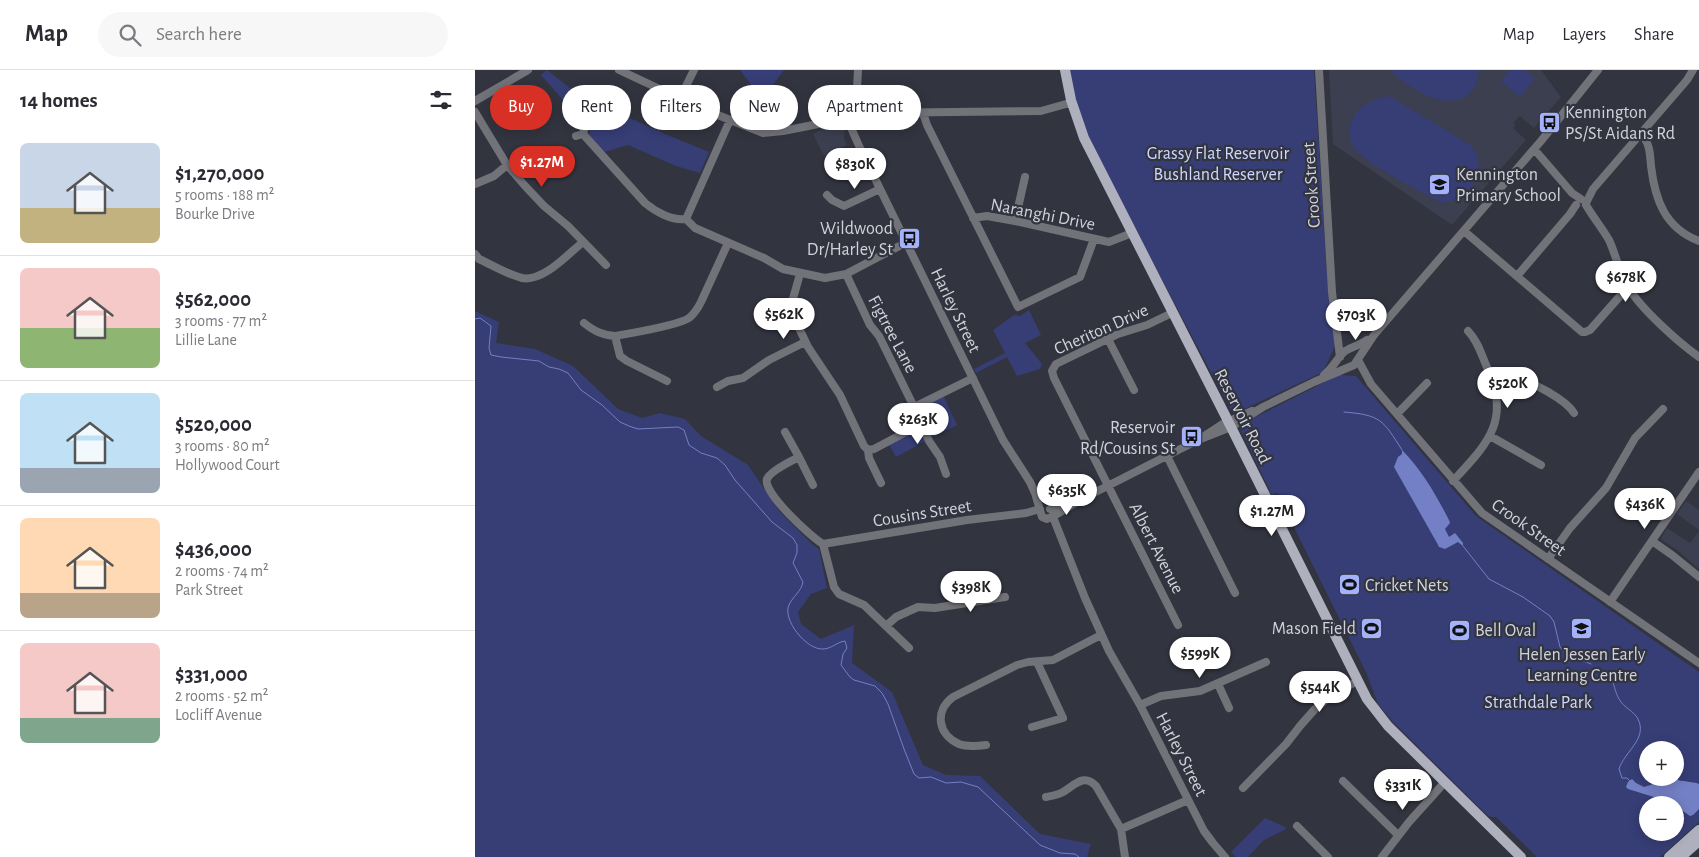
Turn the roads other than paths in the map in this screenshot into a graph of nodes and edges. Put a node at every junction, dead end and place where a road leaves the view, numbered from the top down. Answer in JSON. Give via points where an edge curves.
{"nodes":[{"id":1,"x":528,"y":70,"type":"edge"},
{"id":2,"x":619,"y":70,"type":"edge"},
{"id":3,"x":694,"y":70,"type":"edge"},
{"id":4,"x":858,"y":70,"type":"edge"},
{"id":5,"x":1060,"y":70,"type":"edge"},
{"id":6,"x":1065,"y":70,"type":"edge"},
{"id":7,"x":1319,"y":70,"type":"edge"},
{"id":8,"x":1598,"y":70,"type":"edge"},
{"id":9,"x":1696,"y":70,"type":"edge"},
{"id":10,"x":652,"y":85,"type":"edge"},
{"id":11,"x":686,"y":85,"type":"edge"},
{"id":12,"x":857,"y":85,"type":"edge"},
{"id":13,"x":475,"y":101,"type":"edge"},
{"id":14,"x":1068,"y":106,"type":"junction"},
{"id":15,"x":475,"y":112,"type":"edge"},
{"id":16,"x":923,"y":113,"type":"joint"},
{"id":17,"x":720,"y":116,"type":"edge"},
{"id":18,"x":729,"y":120,"type":"junction"},
{"id":19,"x":808,"y":126,"type":"edge"},
{"id":20,"x":852,"y":130,"type":"edge"},
{"id":21,"x":581,"y":132,"type":"dead end"},
{"id":22,"x":1641,"y":134,"type":"junction"},
{"id":23,"x":1534,"y":149,"type":"junction"},
{"id":24,"x":507,"y":165,"type":"junction"},
{"id":25,"x":1025,"y":176,"type":"dead end"},
{"id":26,"x":475,"y":184,"type":"edge"},
{"id":27,"x":881,"y":190,"type":"junction"},
{"id":28,"x":827,"y":195,"type":"dead end"},
{"id":29,"x":1581,"y":204,"type":"junction"},
{"id":30,"x":973,"y":218,"type":"junction"},
{"id":31,"x":686,"y":219,"type":"junction"},
{"id":32,"x":1015,"y":221,"type":"junction"},
{"id":33,"x":1464,"y":231,"type":"junction"},
{"id":34,"x":1132,"y":233,"type":"junction"},
{"id":35,"x":1094,"y":239,"type":"junction"},
{"id":36,"x":1699,"y":241,"type":"edge"},
{"id":37,"x":583,"y":242,"type":"junction"},
{"id":38,"x":907,"y":242,"type":"junction"},
{"id":39,"x":728,"y":243,"type":"junction"},
{"id":40,"x":475,"y":254,"type":"edge"},
{"id":41,"x":606,"y":265,"type":"dead end"},
{"id":42,"x":800,"y":274,"type":"junction"},
{"id":43,"x":846,"y":274,"type":"junction"},
{"id":44,"x":1517,"y":276,"type":"junction"},
{"id":45,"x":1628,"y":287,"type":"junction"},
{"id":46,"x":1172,"y":313,"type":"junction"},
{"id":47,"x":584,"y":323,"type":"dead end"},
{"id":48,"x":1337,"y":328,"type":"junction"},
{"id":49,"x":1467,"y":331,"type":"dead end"},
{"id":50,"x":1374,"y":335,"type":"junction"},
{"id":51,"x":615,"y":336,"type":"junction"},
{"id":52,"x":1108,"y":339,"type":"junction"},
{"id":53,"x":805,"y":342,"type":"junction"},
{"id":54,"x":1351,"y":349,"type":"junction"},
{"id":55,"x":1340,"y":357,"type":"junction"},
{"id":56,"x":1699,"y":357,"type":"edge"},
{"id":57,"x":1358,"y":359,"type":"junction"},
{"id":58,"x":1349,"y":367,"type":"junction"},
{"id":59,"x":973,"y":378,"type":"junction"},
{"id":60,"x":667,"y":381,"type":"dead end"},
{"id":61,"x":1314,"y":382,"type":"junction"},
{"id":62,"x":1427,"y":383,"type":"dead end"},
{"id":63,"x":1494,"y":383,"type":"junction"},
{"id":64,"x":1371,"y":384,"type":"junction"},
{"id":65,"x":717,"y":387,"type":"dead end"},
{"id":66,"x":1133,"y":390,"type":"dead end"},
{"id":67,"x":914,"y":407,"type":"junction"},
{"id":68,"x":1663,"y":409,"type":"dead end"},
{"id":69,"x":1574,"y":413,"type":"dead end"},
{"id":70,"x":1397,"y":414,"type":"junction"},
{"id":71,"x":921,"y":424,"type":"junction"},
{"id":72,"x":1230,"y":424,"type":"junction"},
{"id":73,"x":785,"y":432,"type":"dead end"},
{"id":74,"x":1490,"y":436,"type":"junction"},
{"id":75,"x":868,"y":450,"type":"junction"},
{"id":76,"x":1167,"y":456,"type":"junction"},
{"id":77,"x":799,"y":457,"type":"junction"},
{"id":78,"x":1541,"y":465,"type":"dead end"},
{"id":79,"x":1699,"y":472,"type":"edge"},
{"id":80,"x":947,"y":474,"type":"dead end"},
{"id":81,"x":1453,"y":480,"type":"junction"},
{"id":82,"x":881,"y":483,"type":"dead end"},
{"id":83,"x":813,"y":485,"type":"dead end"},
{"id":84,"x":1108,"y":486,"type":"junction"},
{"id":85,"x":1047,"y":513,"type":"junction"},
{"id":86,"x":1652,"y":541,"type":"junction"},
{"id":87,"x":823,"y":544,"type":"junction"},
{"id":88,"x":1548,"y":559,"type":"junction"},
{"id":89,"x":1699,"y":578,"type":"edge"},
{"id":90,"x":1235,"y":593,"type":"dead end"},
{"id":91,"x":1005,"y":596,"type":"dead end"},
{"id":92,"x":1610,"y":602,"type":"junction"},
{"id":93,"x":1178,"y":625,"type":"dead end"},
{"id":94,"x":886,"y":626,"type":"junction"},
{"id":95,"x":1101,"y":636,"type":"junction"},
{"id":96,"x":909,"y":648,"type":"dead end"},
{"id":97,"x":1037,"y":662,"type":"junction"},
{"id":98,"x":1266,"y":662,"type":"dead end"},
{"id":99,"x":1699,"y":663,"type":"edge"},
{"id":100,"x":1358,"y":681,"type":"junction"},
{"id":101,"x":1217,"y":684,"type":"junction"},
{"id":102,"x":1140,"y":704,"type":"junction"},
{"id":103,"x":1229,"y":708,"type":"dead end"},
{"id":104,"x":1032,"y":727,"type":"dead end"},
{"id":105,"x":987,"y":745,"type":"dead end"},
{"id":106,"x":1343,"y":782,"type":"dead end"},
{"id":107,"x":1445,"y":782,"type":"junction"},
{"id":108,"x":1243,"y":788,"type":"dead end"},
{"id":109,"x":1046,"y":797,"type":"dead end"},
{"id":110,"x":1188,"y":800,"type":"junction"},
{"id":111,"x":1297,"y":826,"type":"dead end"},
{"id":112,"x":1121,"y":829,"type":"junction"},
{"id":113,"x":1699,"y":830,"type":"edge"},
{"id":114,"x":1398,"y":836,"type":"junction"},
{"id":115,"x":1699,"y":841,"type":"edge"},
{"id":116,"x":1125,"y":857,"type":"edge"},
{"id":117,"x":1225,"y":857,"type":"edge"},
{"id":118,"x":1328,"y":857,"type":"edge"},
{"id":119,"x":1382,"y":857,"type":"edge"},
{"id":120,"x":1521,"y":857,"type":"edge"},
{"id":121,"x":1669,"y":857,"type":"edge"},
{"id":122,"x":1681,"y":857,"type":"edge"}],
"edges":[{"from":1,"to":13,"type":"street"},
{"from":2,"to":10,"type":"street"},
{"from":3,"to":11,"type":"street"},
{"from":4,"to":12,"type":"street","name":"Harley Street"},
{"from":5,"to":14,"type":"main road","name":"Reservoir Road"},
{"from":6,"to":14,"type":"main road","name":"Reservoir Road"},
{"from":7,"to":48,"type":"street","name":"Crook Street"},
{"from":8,"to":23,"type":"street"},
{"from":9,"to":22,"type":"street"},
{"from":14,"to":16,"type":"street","via":[[1053,113]]},
{"from":14,"to":34,"type":"main road","name":"Reservoir Road"},
{"from":15,"to":24,"type":"street"},
{"from":16,"to":30,"type":"street","name":"Naranghi Drive"},
{"from":17,"to":18,"type":"street"},
{"from":18,"to":19,"type":"street","via":[[766,134]]},
{"from":18,"to":31,"type":"street"},
{"from":20,"to":27,"type":"street","name":"Harley Street"},
{"from":21,"to":31,"type":"street","via":[[645,203],[673,219]]},
{"from":22,"to":29,"type":"street"},
{"from":22,"to":36,"type":"street","via":[[1649,147],[1654,187],[1661,207],[1677,227]]},
{"from":23,"to":29,"type":"street"},
{"from":23,"to":33,"type":"street"},
{"from":24,"to":26,"type":"street","via":[[494,176]]},
{"from":24,"to":37,"type":"street"},
{"from":25,"to":32,"type":"street"},
{"from":27,"to":28,"type":"street","via":[[844,206]]},
{"from":27,"to":38,"type":"street","name":"Harley Street"},
{"from":29,"to":44,"type":"street"},
{"from":29,"to":45,"type":"street","via":[[1609,241]]},
{"from":30,"to":32,"type":"street","name":"Naranghi Drive","via":[[987,216]]},
{"from":30,"to":35,"type":"street","via":[[1019,308],[1080,277]]},
{"from":31,"to":39,"type":"street","via":[[695,228]]},
{"from":32,"to":35,"type":"street","name":"Naranghi Drive"},
{"from":33,"to":44,"type":"street"},
{"from":33,"to":50,"type":"street"},
{"from":34,"to":35,"type":"street","name":"Naranghi Drive","via":[[1111,242]]},
{"from":34,"to":46,"type":"main road","name":"Reservoir Road"},
{"from":37,"to":40,"type":"street","via":[[543,275],[532,278],[521,278],[479,259]]},
{"from":37,"to":41,"type":"street"},
{"from":38,"to":43,"type":"street"},
{"from":38,"to":59,"type":"street","name":"Harley Street"},
{"from":39,"to":42,"type":"street"},
{"from":39,"to":51,"type":"street","via":[[701,302],[688,318]]},
{"from":42,"to":43,"type":"street","via":[[825,278]]},
{"from":42,"to":53,"type":"street","via":[[790,309]]},
{"from":43,"to":67,"type":"street","name":"Figtree Lane"},
{"from":44,"to":45,"type":"street","via":[[1584,332],[1590,330]]},
{"from":45,"to":56,"type":"street","via":[[1647,311]]},
{"from":46,"to":52,"type":"street","name":"Cheriton Drive"},
{"from":46,"to":72,"type":"main road","name":"Reservoir Road"},
{"from":47,"to":51,"type":"street","via":[[605,336]]},
{"from":48,"to":54,"type":"street","name":"Crook Street"},
{"from":48,"to":55,"type":"street","name":"Crook Street"},
{"from":49,"to":63,"type":"street","via":[[1476,342]]},
{"from":50,"to":54,"type":"street"},
{"from":50,"to":57,"type":"street"},
{"from":51,"to":60,"type":"street","via":[[620,356]]},
{"from":52,"to":66,"type":"street"},
{"from":52,"to":84,"type":"street","name":"Cheriton Drive","via":[[1056,364],[1052,373]]},
{"from":53,"to":65,"type":"street","via":[[769,360],[743,378]]},
{"from":53,"to":75,"type":"street","via":[[840,395]]},
{"from":54,"to":55,"type":"street"},
{"from":54,"to":57,"type":"street"},
{"from":55,"to":58,"type":"street"},
{"from":55,"to":61,"type":"street"},
{"from":57,"to":58,"type":"street"},
{"from":57,"to":64,"type":"street","name":"Crook Street"},
{"from":58,"to":61,"type":"street"},
{"from":58,"to":64,"type":"street","name":"Crook Street"},
{"from":59,"to":67,"type":"street"},
{"from":59,"to":85,"type":"street","name":"Harley Street","via":[[1007,446]]},
{"from":61,"to":72,"type":"street"},
{"from":62,"to":70,"type":"street"},
{"from":63,"to":69,"type":"street","via":[[1517,380],[1530,383],[1566,404]]},
{"from":63,"to":74,"type":"street","via":[[1497,406]]},
{"from":64,"to":70,"type":"street","name":"Crook Street"},
{"from":67,"to":71,"type":"street","name":"Figtree Lane"},
{"from":68,"to":88,"type":"street","via":[[1635,438],[1605,488]]},
{"from":70,"to":81,"type":"street","name":"Crook Street"},
{"from":71,"to":75,"type":"street"},
{"from":71,"to":80,"type":"street","name":"Figtree Lane"},
{"from":72,"to":76,"type":"street"},
{"from":72,"to":100,"type":"main road","name":"Reservoir Road"},
{"from":73,"to":77,"type":"street"},
{"from":74,"to":78,"type":"street"},
{"from":74,"to":81,"type":"street"},
{"from":75,"to":82,"type":"street"},
{"from":76,"to":84,"type":"street"},
{"from":76,"to":90,"type":"street"},
{"from":77,"to":83,"type":"street"},
{"from":77,"to":87,"type":"street","via":[[768,476],[767,486],[782,506]]},
{"from":79,"to":86,"type":"street"},
{"from":81,"to":88,"type":"street","name":"Crook Street","via":[[1482,513]]},
{"from":84,"to":85,"type":"street"},
{"from":84,"to":93,"type":"street","name":"Albert Avenue"},
{"from":85,"to":87,"type":"street","name":"Cousins Street","via":[[959,521]]},
{"from":85,"to":95,"type":"street","name":"Harley Street"},
{"from":86,"to":89,"type":"street"},
{"from":86,"to":92,"type":"street"},
{"from":87,"to":94,"type":"street","via":[[837,591],[841,596],[864,605]]},
{"from":88,"to":92,"type":"street","name":"Crook Street"},
{"from":91,"to":94,"type":"street","via":[[935,608],[918,607],[896,617]]},
{"from":92,"to":99,"type":"street","name":"Crook Street"},
{"from":94,"to":96,"type":"street"},
{"from":95,"to":97,"type":"street","via":[[1053,660]]},
{"from":95,"to":102,"type":"street","name":"Harley Street"},
{"from":97,"to":104,"type":"street","via":[[1063,718]]},
{"from":97,"to":105,"type":"street","via":[[1017,666],[945,703],[939,717],[947,734],[959,744]]},
{"from":98,"to":101,"type":"street"},
{"from":100,"to":107,"type":"main road","name":"Reservoir Road","via":[[1381,718]]},
{"from":100,"to":108,"type":"street","via":[[1313,708],[1286,744]]},
{"from":101,"to":102,"type":"street","via":[[1200,691],[1161,696]]},
{"from":101,"to":103,"type":"street"},
{"from":102,"to":110,"type":"street","name":"Harley Street"},
{"from":106,"to":114,"type":"street"},
{"from":107,"to":114,"type":"street"},
{"from":107,"to":120,"type":"main road","name":"Reservoir Road"},
{"from":109,"to":112,"type":"street","via":[[1059,794],[1077,781],[1089,781]]},
{"from":110,"to":112,"type":"street"},
{"from":110,"to":117,"type":"street","name":"Harley Street","via":[[1209,838]]},
{"from":111,"to":118,"type":"street"},
{"from":112,"to":116,"type":"street"},
{"from":113,"to":121,"type":"main road"},
{"from":114,"to":119,"type":"street"},
{"from":115,"to":122,"type":"main road"}]}
